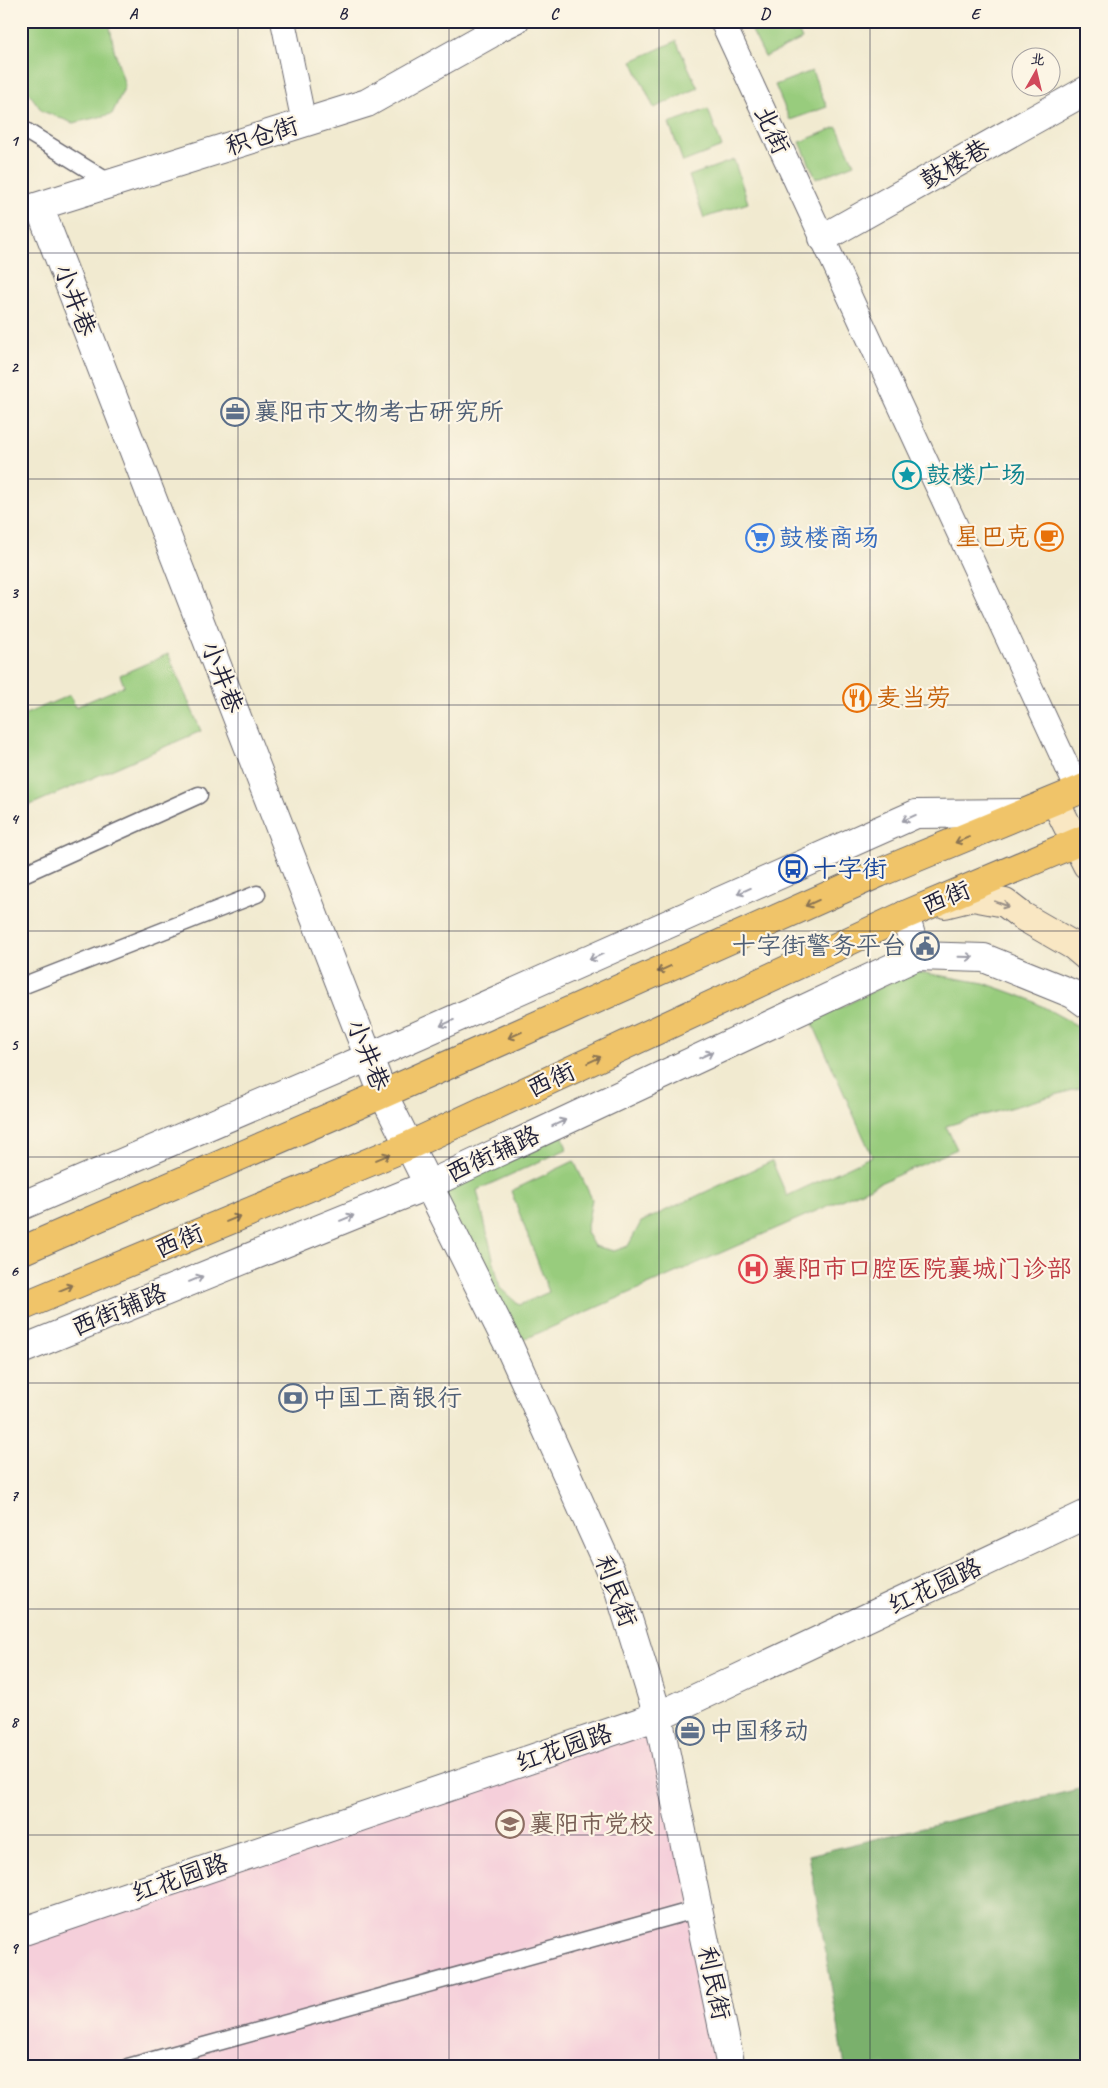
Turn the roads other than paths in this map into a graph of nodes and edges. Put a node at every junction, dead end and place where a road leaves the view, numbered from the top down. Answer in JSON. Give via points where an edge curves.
{"nodes":[{"id":1,"x":283,"y":21,"type":"edge"},
{"id":2,"x":517,"y":21,"type":"edge"},
{"id":3,"x":722,"y":21,"type":"edge"},
{"id":4,"x":487,"y":28,"type":"edge"},
{"id":5,"x":1087,"y":90,"type":"edge"},
{"id":6,"x":304,"y":123,"type":"junction"},
{"id":7,"x":21,"y":128,"type":"edge"},
{"id":8,"x":112,"y":184,"type":"junction"},
{"id":9,"x":30,"y":209,"type":"edge"},
{"id":10,"x":823,"y":238,"type":"junction"},
{"id":11,"x":1073,"y":793,"type":"edge"},
{"id":12,"x":199,"y":795,"type":"dead end"},
{"id":13,"x":1027,"y":813,"type":"junction"},
{"id":14,"x":1083,"y":849,"type":"edge"},
{"id":15,"x":21,"y":875,"type":"edge"},
{"id":16,"x":257,"y":894,"type":"dead end"},
{"id":17,"x":905,"y":915,"type":"junction"},
{"id":18,"x":918,"y":956,"type":"junction"},
{"id":19,"x":1087,"y":957,"type":"edge"},
{"id":20,"x":21,"y":985,"type":"edge"},
{"id":21,"x":1087,"y":1004,"type":"edge"},
{"id":22,"x":369,"y":1057,"type":"junction"},
{"id":23,"x":383,"y":1094,"type":"junction"},
{"id":24,"x":408,"y":1146,"type":"junction"},
{"id":25,"x":428,"y":1185,"type":"junction"},
{"id":26,"x":21,"y":1206,"type":"edge"},
{"id":27,"x":21,"y":1251,"type":"edge"},
{"id":28,"x":21,"y":1307,"type":"edge"},
{"id":29,"x":21,"y":1350,"type":"edge"},
{"id":30,"x":1087,"y":1514,"type":"edge"},
{"id":31,"x":658,"y":1716,"type":"junction"},
{"id":32,"x":698,"y":1909,"type":"junction"},
{"id":33,"x":21,"y":1932,"type":"edge"},
{"id":34,"x":128,"y":2067,"type":"edge"},
{"id":35,"x":731,"y":2067,"type":"edge"}],
"edges":[{"from":1,"to":6,"type":"street"},
{"from":2,"to":4,"type":"street"},
{"from":3,"to":10,"type":"street","name":"北街"},
{"from":4,"to":6,"type":"street","name":"积仓街","via":[[367,103]]},
{"from":5,"to":10,"type":"street","name":"鼓楼巷"},
{"from":6,"to":8,"type":"street","name":"积仓街"},
{"from":7,"to":8,"type":"lane"},
{"from":8,"to":9,"type":"street","name":"积仓街"},
{"from":9,"to":22,"type":"street","name":"小井巷"},
{"from":10,"to":11,"type":"street","name":"北街"},
{"from":11,"to":13,"type":"main road","name":"西街"},
{"from":11,"to":14,"type":"main road"},
{"from":12,"to":15,"type":"lane"},
{"from":13,"to":22,"type":"street","one_way":true,"via":[[916,814]]},
{"from":13,"to":23,"type":"main road","name":"西街","one_way":true,"via":[[880,873]]},
{"from":14,"to":17,"type":"main road","name":"西街"},
{"from":16,"to":20,"type":"lane"},
{"from":17,"to":18,"type":"street"},
{"from":17,"to":19,"type":"main road","one_way":true,"via":[[973,897],[1005,903]]},
{"from":24,"to":17,"type":"main road","name":"西街","one_way":true},
{"from":18,"to":21,"type":"street","one_way":true,"via":[[984,958],[1073,994]]},
{"from":25,"to":18,"type":"street","name":"西街辅路","one_way":true},
{"from":22,"to":23,"type":"street","name":"小井巷"},
{"from":22,"to":26,"type":"street"},
{"from":23,"to":24,"type":"street","name":"小井巷"},
{"from":23,"to":27,"type":"main road","name":"西街"},
{"from":24,"to":25,"type":"street","name":"利民街"},
{"from":28,"to":24,"type":"main road","name":"西街","one_way":true},
{"from":29,"to":25,"type":"street","name":"西街辅路","one_way":true},
{"from":25,"to":31,"type":"street","name":"利民街","via":[[509,1346],[619,1590]]},
{"from":30,"to":31,"type":"street","name":"红花园路"},
{"from":31,"to":32,"type":"street","name":"利民街"},
{"from":31,"to":33,"type":"street","name":"红花园路"},
{"from":32,"to":34,"type":"lane"},
{"from":32,"to":35,"type":"street","name":"利民街"}]}
